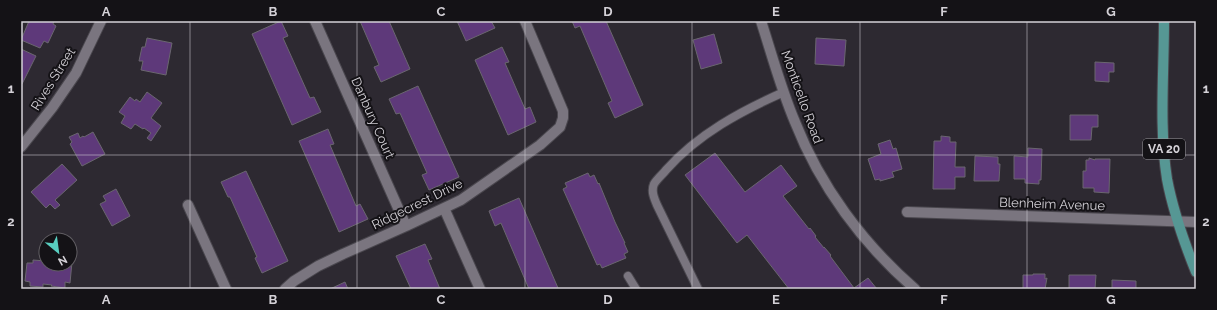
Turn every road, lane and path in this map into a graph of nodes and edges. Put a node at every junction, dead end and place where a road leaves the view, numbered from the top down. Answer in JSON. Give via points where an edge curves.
{"nodes":[{"id":1,"x":102,"y":21,"type":"edge"},
{"id":2,"x":315,"y":21,"type":"edge"},
{"id":3,"x":526,"y":21,"type":"edge"},
{"id":4,"x":761,"y":21,"type":"edge"},
{"id":5,"x":1164,"y":21,"type":"edge"},
{"id":6,"x":784,"y":92,"type":"junction"},
{"id":7,"x":21,"y":147,"type":"edge"},
{"id":8,"x":188,"y":206,"type":"dead end"},
{"id":9,"x":444,"y":208,"type":"junction"},
{"id":10,"x":907,"y":212,"type":"dead end"},
{"id":11,"x":1178,"y":222,"type":"junction"},
{"id":12,"x":1196,"y":222,"type":"edge"},
{"id":13,"x":406,"y":226,"type":"junction"},
{"id":14,"x":1196,"y":272,"type":"edge"},
{"id":15,"x":628,"y":276,"type":"dead end"},
{"id":16,"x":226,"y":289,"type":"edge"},
{"id":17,"x":285,"y":289,"type":"edge"},
{"id":18,"x":480,"y":289,"type":"edge"},
{"id":19,"x":636,"y":289,"type":"edge"},
{"id":20,"x":698,"y":289,"type":"edge"},
{"id":21,"x":915,"y":289,"type":"edge"}],
"edges":[{"from":1,"to":7,"type":"street","name":"Rives Street","via":[[76,73]]},
{"from":2,"to":13,"type":"street","name":"Danbury Court"},
{"from":3,"to":9,"type":"street","name":"Ridgecrest Drive","via":[[564,118],[560,127],[540,145],[461,200]]},
{"from":4,"to":6,"type":"street","name":"Monticello Road"},
{"from":5,"to":11,"type":"main road","number":"VA 20","via":[[1163,137],[1167,179]]},
{"from":6,"to":20,"type":"lane","via":[[750,107],[718,126],[682,154],[654,184],[653,194],[657,205]]},
{"from":6,"to":21,"type":"street","name":"Monticello Road","via":[[812,160],[833,196],[858,231]]},
{"from":8,"to":16,"type":"street"},
{"from":9,"to":13,"type":"street","name":"Ridgecrest Drive"},
{"from":9,"to":18,"type":"street"},
{"from":10,"to":11,"type":"street","name":"Blenheim Avenue"},
{"from":11,"to":12,"type":"street","name":"Blenheim Avenue"},
{"from":11,"to":14,"type":"main road","number":"VA 20"},
{"from":13,"to":17,"type":"street","name":"Ridgecrest Drive","via":[[318,266]]},
{"from":15,"to":19,"type":"lane"}]}
